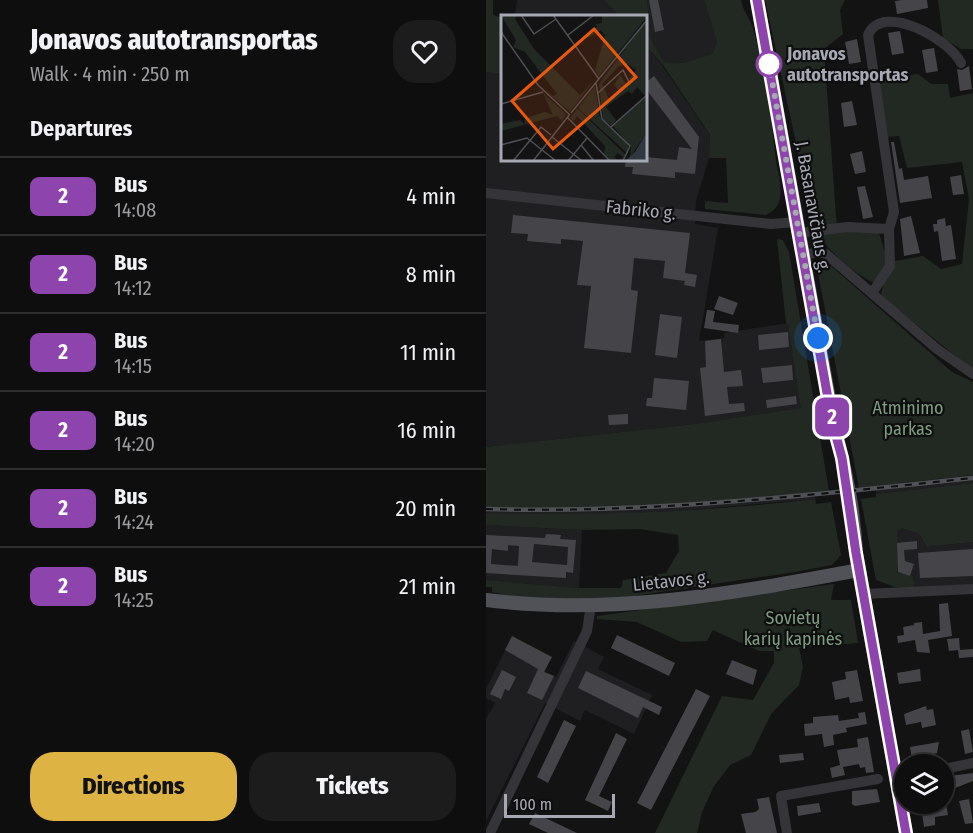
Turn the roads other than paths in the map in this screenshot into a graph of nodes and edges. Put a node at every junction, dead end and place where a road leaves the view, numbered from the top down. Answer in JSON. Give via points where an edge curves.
{"nodes":[{"id":1,"x":757,"y":0,"type":"edge"},
{"id":2,"x":961,"y":63,"type":"dead end"},
{"id":3,"x":486,"y":193,"type":"edge"},
{"id":4,"x":798,"y":227,"type":"junction"},
{"id":5,"x":889,"y":229,"type":"junction"},
{"id":6,"x":803,"y":255,"type":"junction"},
{"id":7,"x":872,"y":293,"type":"junction"},
{"id":8,"x":973,"y":374,"type":"edge"},
{"id":9,"x":859,"y":570,"type":"junction"},
{"id":10,"x":973,"y":589,"type":"edge"},
{"id":11,"x":864,"y":594,"type":"junction"},
{"id":12,"x":486,"y":600,"type":"edge"},
{"id":13,"x":591,"y":605,"type":"junction"},
{"id":14,"x":895,"y":754,"type":"edge"},
{"id":15,"x":973,"y":763,"type":"edge"},
{"id":16,"x":954,"y":767,"type":"edge"},
{"id":17,"x":878,"y":780,"type":"dead end"},
{"id":18,"x":904,"y":814,"type":"edge"},
{"id":19,"x":490,"y":833,"type":"edge"},
{"id":20,"x":787,"y":833,"type":"edge"},
{"id":21,"x":906,"y":833,"type":"edge"}],
"edges":[{"from":1,"to":4,"type":"main road","name":"J. Basanavičiaus g."},
{"from":2,"to":5,"type":"street","via":[[957,54],[931,35],[906,24],[878,23],[868,35],[894,212]]},
{"from":3,"to":4,"type":"street","name":"Fabriko g."},
{"from":4,"to":5,"type":"street","name":"Fabriko g."},
{"from":4,"to":6,"type":"main road","name":"J. Basanavičiaus g."},
{"from":5,"to":7,"type":"street","via":[[890,266]]},
{"from":6,"to":7,"type":"street","via":[[826,254]]},
{"from":6,"to":9,"type":"main road","name":"J. Basanavičiaus g."},
{"from":7,"to":8,"type":"street"},
{"from":9,"to":11,"type":"main road","name":"J. Basanavičiaus g."},
{"from":9,"to":13,"type":"main road","name":"Lietavos g.","via":[[662,602]]},
{"from":10,"to":11,"type":"street"},
{"from":11,"to":14,"type":"main road","name":"J. Basanavičiaus g."},
{"from":12,"to":13,"type":"main road","name":"Lietavos g."},
{"from":13,"to":19,"type":"street","via":[[586,631]]},
{"from":15,"to":16,"type":"street"},
{"from":17,"to":20,"type":"street","via":[[781,796]]},
{"from":18,"to":21,"type":"main road","name":"J. Basanavičiaus g."}]}
